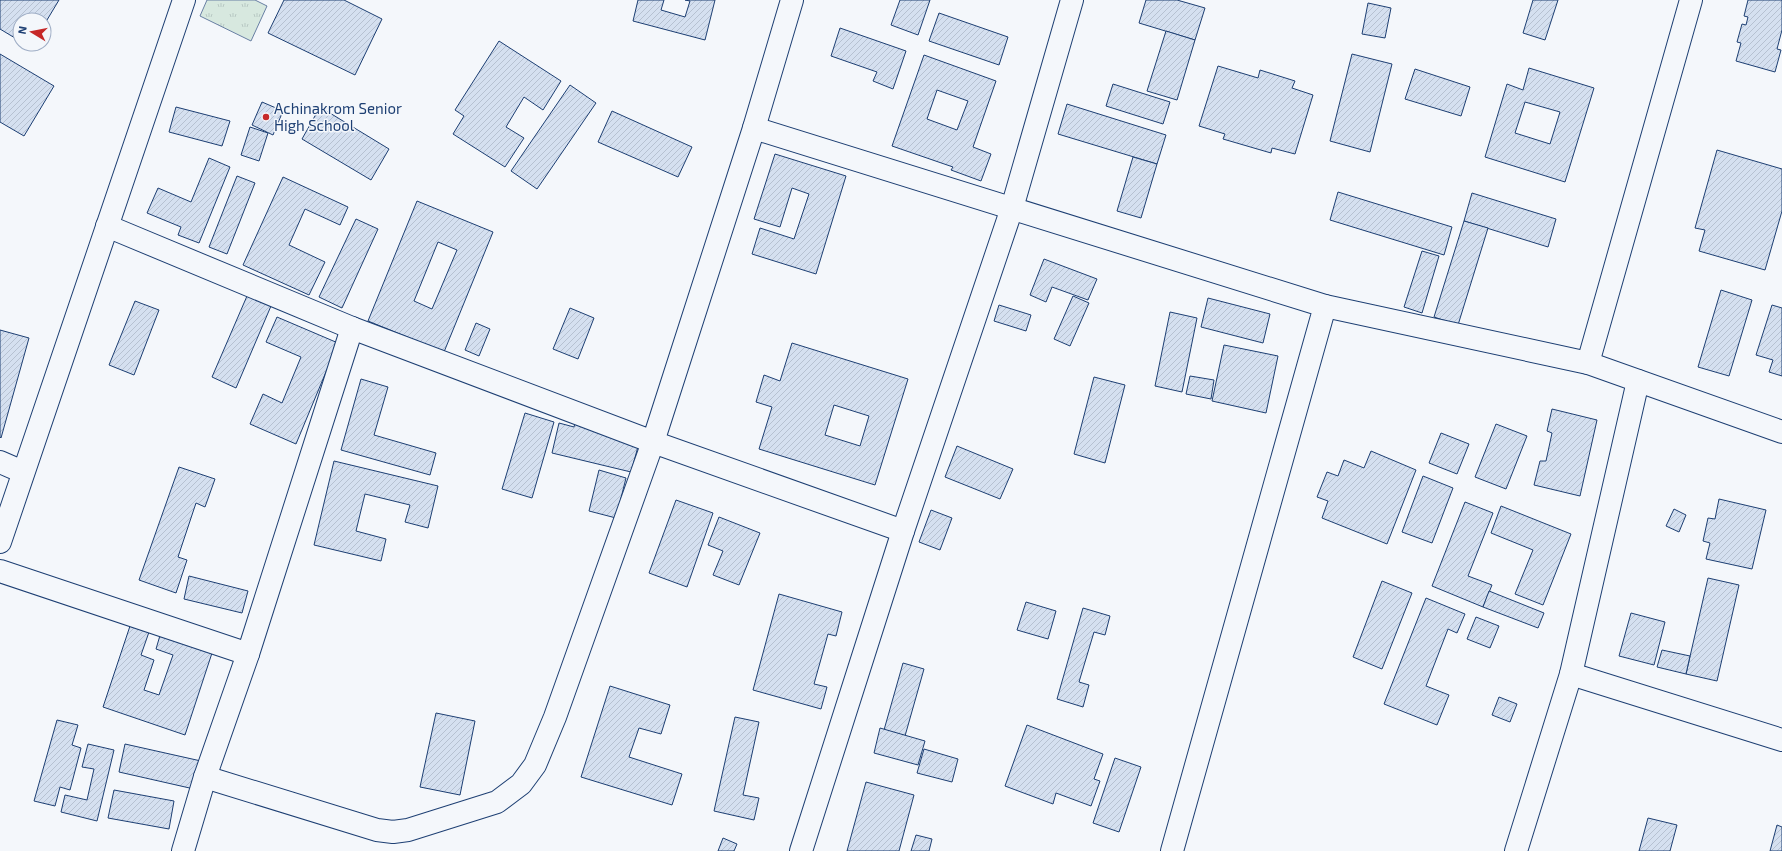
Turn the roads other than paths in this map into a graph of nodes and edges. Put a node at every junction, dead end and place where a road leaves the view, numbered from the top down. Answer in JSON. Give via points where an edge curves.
{"nodes":[{"id":1,"x":184,"y":0,"type":"edge"},
{"id":2,"x":792,"y":0,"type":"edge"},
{"id":3,"x":1072,"y":0,"type":"edge"},
{"id":4,"x":1691,"y":0,"type":"edge"},
{"id":5,"x":754,"y":128,"type":"junction"},
{"id":6,"x":1012,"y":208,"type":"junction"},
{"id":7,"x":107,"y":226,"type":"junction"},
{"id":8,"x":1325,"y":306,"type":"junction"},
{"id":9,"x":352,"y":328,"type":"junction"},
{"id":10,"x":1588,"y":364,"type":"junction"},
{"id":11,"x":1638,"y":381,"type":"junction"},
{"id":12,"x":1782,"y":432,"type":"edge"},
{"id":13,"x":653,"y":442,"type":"junction"},
{"id":14,"x":0,"y":462,"type":"edge"},
{"id":15,"x":23,"y":472,"type":"junction"},
{"id":16,"x":903,"y":531,"type":"junction"},
{"id":17,"x":0,"y":542,"type":"edge"},
{"id":18,"x":0,"y":571,"type":"edge"},
{"id":19,"x":248,"y":654,"type":"junction"},
{"id":20,"x":1571,"y":674,"type":"junction"},
{"id":21,"x":1782,"y":740,"type":"edge"},
{"id":22,"x":205,"y":777,"type":"junction"},
{"id":23,"x":183,"y":851,"type":"edge"},
{"id":24,"x":801,"y":851,"type":"edge"},
{"id":25,"x":1172,"y":851,"type":"edge"},
{"id":26,"x":1516,"y":851,"type":"edge"}],
"edges":[{"from":1,"to":7,"type":"street"},
{"from":2,"to":5,"type":"street"},
{"from":3,"to":6,"type":"street"},
{"from":4,"to":10,"type":"street"},
{"from":5,"to":6,"type":"street"},
{"from":5,"to":13,"type":"street"},
{"from":6,"to":8,"type":"street"},
{"from":6,"to":16,"type":"street"},
{"from":7,"to":9,"type":"street"},
{"from":7,"to":15,"type":"street"},
{"from":8,"to":10,"type":"street"},
{"from":8,"to":25,"type":"street"},
{"from":9,"to":13,"type":"street"},
{"from":9,"to":19,"type":"street"},
{"from":10,"to":11,"type":"street"},
{"from":11,"to":12,"type":"street"},
{"from":11,"to":20,"type":"street"},
{"from":13,"to":16,"type":"street"},
{"from":13,"to":22,"type":"street","via":[[555,717],[535,765],[521,784],[497,802],[408,830],[393,832],[378,830]]},
{"from":14,"to":15,"type":"street"},
{"from":15,"to":17,"type":"street"},
{"from":16,"to":24,"type":"street"},
{"from":18,"to":19,"type":"street"},
{"from":19,"to":22,"type":"street"},
{"from":20,"to":21,"type":"street"},
{"from":20,"to":26,"type":"street"},
{"from":22,"to":23,"type":"street"}]}
